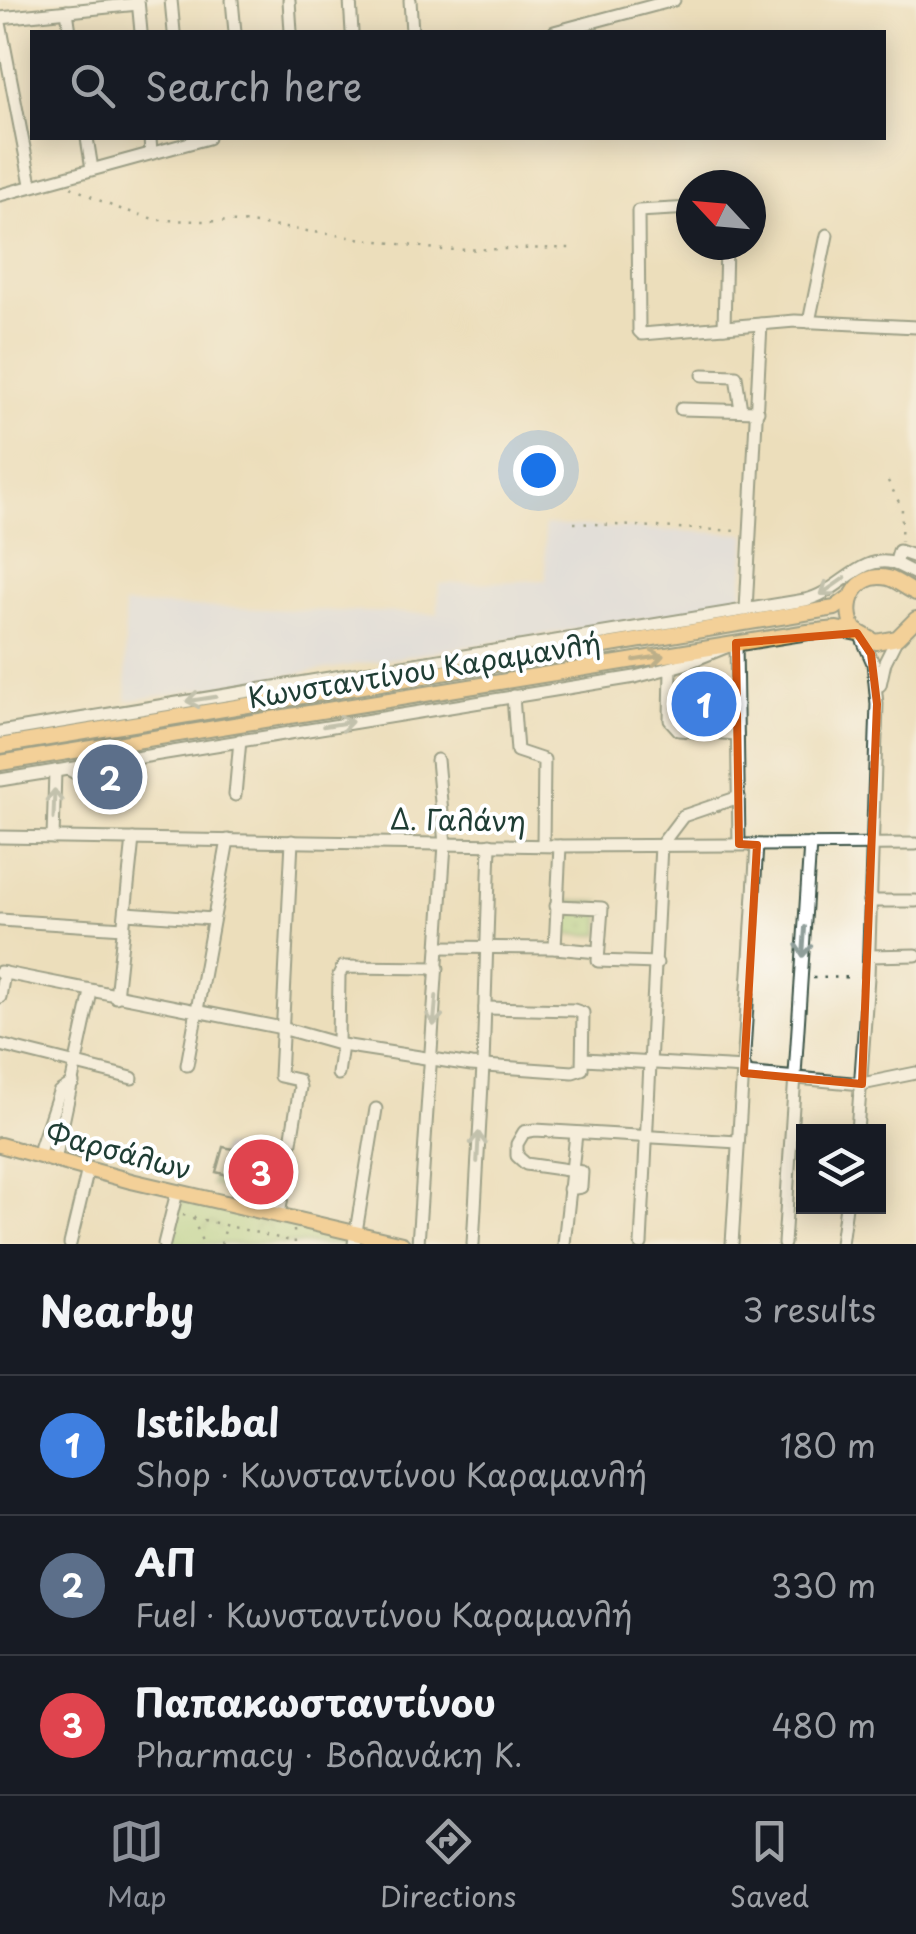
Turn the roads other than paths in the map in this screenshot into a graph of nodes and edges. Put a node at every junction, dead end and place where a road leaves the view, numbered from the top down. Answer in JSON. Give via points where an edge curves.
{"nodes":[{"id":1,"x":172,"y":0,"type":"edge"},
{"id":2,"x":232,"y":0,"type":"edge"},
{"id":3,"x":289,"y":0,"type":"edge"},
{"id":4,"x":350,"y":0,"type":"edge"},
{"id":5,"x":410,"y":0,"type":"edge"},
{"id":6,"x":674,"y":0,"type":"edge"},
{"id":7,"x":138,"y":2,"type":"edge"},
{"id":8,"x":66,"y":11,"type":"junction"},
{"id":9,"x":0,"y":20,"type":"edge"},
{"id":10,"x":70,"y":30,"type":"edge"},
{"id":11,"x":141,"y":30,"type":"edge"},
{"id":12,"x":174,"y":30,"type":"edge"},
{"id":13,"x":234,"y":30,"type":"edge"},
{"id":14,"x":291,"y":30,"type":"edge"},
{"id":15,"x":352,"y":30,"type":"edge"},
{"id":16,"x":412,"y":30,"type":"edge"},
{"id":17,"x":562,"y":30,"type":"edge"},
{"id":18,"x":87,"y":140,"type":"edge"},
{"id":19,"x":150,"y":140,"type":"edge"},
{"id":20,"x":183,"y":140,"type":"edge"},
{"id":21,"x":151,"y":153,"type":"junction"},
{"id":22,"x":92,"y":169,"type":"junction"},
{"id":23,"x":32,"y":184,"type":"junction"},
{"id":24,"x":0,"y":195,"type":"edge"},
{"id":25,"x":676,"y":209,"type":"edge"},
{"id":26,"x":827,"y":235,"type":"dead end"},
{"id":27,"x":726,"y":260,"type":"edge"},
{"id":28,"x":809,"y":322,"type":"junction"},
{"id":29,"x":761,"y":324,"type":"junction"},
{"id":30,"x":724,"y":327,"type":"junction"},
{"id":31,"x":916,"y":327,"type":"edge"},
{"id":32,"x":703,"y":374,"type":"dead end"},
{"id":33,"x":681,"y":409,"type":"dead end"},
{"id":34,"x":741,"y":410,"type":"junction"},
{"id":35,"x":758,"y":411,"type":"junction"},
{"id":36,"x":897,"y":557,"type":"junction"},
{"id":37,"x":916,"y":557,"type":"edge"},
{"id":38,"x":916,"y":574,"type":"edge"},
{"id":39,"x":910,"y":590,"type":"edge"},
{"id":40,"x":850,"y":597,"type":"junction"},
{"id":41,"x":746,"y":610,"type":"junction"},
{"id":42,"x":912,"y":622,"type":"edge"},
{"id":43,"x":859,"y":634,"type":"junction"},
{"id":44,"x":897,"y":638,"type":"junction"},
{"id":45,"x":736,"y":643,"type":"junction"},
{"id":46,"x":671,"y":668,"type":"junction"},
{"id":47,"x":513,"y":696,"type":"junction"},
{"id":48,"x":877,"y":704,"type":"junction"},
{"id":49,"x":0,"y":732,"type":"edge"},
{"id":50,"x":737,"y":734,"type":"junction"},
{"id":51,"x":240,"y":740,"type":"junction"},
{"id":52,"x":0,"y":746,"type":"edge"},
{"id":53,"x":437,"y":760,"type":"dead end"},
{"id":54,"x":0,"y":763,"type":"edge"},
{"id":55,"x":62,"y":770,"type":"junction"},
{"id":56,"x":0,"y":780,"type":"edge"},
{"id":57,"x":234,"y":795,"type":"dead end"},
{"id":58,"x":739,"y":797,"type":"junction"},
{"id":59,"x":0,"y":837,"type":"edge"},
{"id":60,"x":53,"y":838,"type":"junction"},
{"id":61,"x":132,"y":839,"type":"junction"},
{"id":62,"x":228,"y":840,"type":"junction"},
{"id":63,"x":292,"y":842,"type":"junction"},
{"id":64,"x":445,"y":844,"type":"junction"},
{"id":65,"x":490,"y":844,"type":"junction"},
{"id":66,"x":740,"y":844,"type":"junction"},
{"id":67,"x":757,"y":844,"type":"junction"},
{"id":68,"x":810,"y":844,"type":"junction"},
{"id":69,"x":871,"y":844,"type":"junction"},
{"id":70,"x":916,"y":844,"type":"edge"},
{"id":71,"x":542,"y":845,"type":"junction"},
{"id":72,"x":661,"y":845,"type":"junction"},
{"id":73,"x":560,"y":846,"type":"junction"},
{"id":74,"x":869,"y":901,"type":"junction"},
{"id":75,"x":916,"y":901,"type":"edge"},
{"id":76,"x":556,"y":906,"type":"junction"},
{"id":77,"x":126,"y":913,"type":"junction"},
{"id":78,"x":214,"y":919,"type":"junction"},
{"id":79,"x":0,"y":920,"type":"edge"},
{"id":80,"x":124,"y":928,"type":"junction"},
{"id":81,"x":440,"y":946,"type":"junction"},
{"id":82,"x":486,"y":948,"type":"junction"},
{"id":83,"x":554,"y":948,"type":"junction"},
{"id":84,"x":598,"y":952,"type":"junction"},
{"id":85,"x":916,"y":955,"type":"edge"},
{"id":86,"x":869,"y":956,"type":"junction"},
{"id":87,"x":656,"y":963,"type":"junction"},
{"id":88,"x":438,"y":968,"type":"junction"},
{"id":89,"x":2,"y":973,"type":"edge"},
{"id":90,"x":92,"y":992,"type":"junction"},
{"id":91,"x":116,"y":996,"type":"junction"},
{"id":92,"x":0,"y":998,"type":"edge"},
{"id":93,"x":485,"y":1008,"type":"junction"},
{"id":94,"x":195,"y":1011,"type":"junction"},
{"id":95,"x":282,"y":1028,"type":"junction"},
{"id":96,"x":340,"y":1044,"type":"junction"},
{"id":97,"x":0,"y":1045,"type":"edge"},
{"id":98,"x":430,"y":1060,"type":"junction"},
{"id":99,"x":77,"y":1064,"type":"junction"},
{"id":100,"x":582,"y":1065,"type":"junction"},
{"id":101,"x":652,"y":1065,"type":"junction"},
{"id":102,"x":187,"y":1066,"type":"dead end"},
{"id":103,"x":483,"y":1066,"type":"junction"},
{"id":104,"x":744,"y":1071,"type":"junction"},
{"id":105,"x":916,"y":1073,"type":"edge"},
{"id":106,"x":338,"y":1074,"type":"dead end"},
{"id":107,"x":132,"y":1078,"type":"dead end"},
{"id":108,"x":795,"y":1080,"type":"junction"},
{"id":109,"x":73,"y":1084,"type":"junction"},
{"id":110,"x":862,"y":1084,"type":"junction"},
{"id":111,"x":376,"y":1109,"type":"dead end"},
{"id":112,"x":858,"y":1124,"type":"edge"},
{"id":113,"x":576,"y":1134,"type":"junction"},
{"id":114,"x":648,"y":1138,"type":"junction"},
{"id":115,"x":738,"y":1142,"type":"junction"},
{"id":116,"x":0,"y":1144,"type":"edge"},
{"id":117,"x":38,"y":1155,"type":"junction"},
{"id":118,"x":55,"y":1160,"type":"junction"},
{"id":119,"x":571,"y":1169,"type":"junction"},
{"id":120,"x":88,"y":1170,"type":"junction"},
{"id":121,"x":177,"y":1192,"type":"junction"},
{"id":122,"x":845,"y":1214,"type":"edge"},
{"id":123,"x":280,"y":1216,"type":"junction"},
{"id":124,"x":355,"y":1239,"type":"edge"},
{"id":125,"x":70,"y":1244,"type":"edge"},
{"id":126,"x":164,"y":1244,"type":"edge"},
{"id":127,"x":402,"y":1244,"type":"edge"},
{"id":128,"x":418,"y":1244,"type":"edge"},
{"id":129,"x":472,"y":1244,"type":"edge"},
{"id":130,"x":564,"y":1244,"type":"edge"},
{"id":131,"x":641,"y":1244,"type":"edge"},
{"id":132,"x":732,"y":1244,"type":"edge"},
{"id":133,"x":784,"y":1244,"type":"edge"},
{"id":134,"x":840,"y":1244,"type":"edge"}],
"edges":[{"from":1,"to":12,"type":"street"},
{"from":2,"to":13,"type":"street"},
{"from":3,"to":14,"type":"street"},
{"from":4,"to":15,"type":"street"},
{"from":5,"to":16,"type":"street"},
{"from":6,"to":17,"type":"street"},
{"from":7,"to":8,"type":"street"},
{"from":7,"to":11,"type":"street"},
{"from":8,"to":9,"type":"street"},
{"from":8,"to":10,"type":"street"},
{"from":9,"to":23,"type":"street"},
{"from":18,"to":22,"type":"street"},
{"from":19,"to":21,"type":"street"},
{"from":20,"to":21,"type":"street"},
{"from":21,"to":22,"type":"street"},
{"from":22,"to":23,"type":"street"},
{"from":23,"to":24,"type":"street"},
{"from":25,"to":30,"type":"street","via":[[638,210],[639,331]]},
{"from":26,"to":28,"type":"street"},
{"from":27,"to":30,"type":"street"},
{"from":28,"to":29,"type":"street"},
{"from":28,"to":31,"type":"street"},
{"from":29,"to":30,"type":"street"},
{"from":29,"to":35,"type":"street"},
{"from":32,"to":34,"type":"street","via":[[736,376]]},
{"from":33,"to":34,"type":"street"},
{"from":34,"to":35,"type":"street"},
{"from":35,"to":41,"type":"street"},
{"from":36,"to":37,"type":"street"},
{"from":36,"to":38,"type":"street"},
{"from":36,"to":41,"type":"street","one_way":true,"via":[[863,566],[815,598]]},
{"from":39,"to":40,"type":"main road","via":[[876,578]]},
{"from":39,"to":42,"type":"main road"},
{"from":40,"to":43,"type":"main road","via":[[849,618]]},
{"from":40,"to":52,"type":"main road","name":"Κωνσταντίνου Καραμανλή","via":[[835,608]]},
{"from":41,"to":49,"type":"street","one_way":true},
{"from":42,"to":44,"type":"main road"},
{"from":43,"to":44,"type":"main road","via":[[882,642]]},
{"from":43,"to":45,"type":"main road","name":"Κωνσταντίνου Καραμανλή","via":[[825,630]]},
{"from":43,"to":48,"type":"street","via":[[871,654]]},
{"from":44,"to":48,"type":"street"},
{"from":45,"to":46,"type":"street"},
{"from":45,"to":50,"type":"street"},
{"from":54,"to":45,"type":"main road","name":"Κωνσταντίνου Καραμανλή","one_way":true},
{"from":46,"to":47,"type":"street"},
{"from":46,"to":50,"type":"street","via":[[670,720],[679,730]]},
{"from":51,"to":47,"type":"street","one_way":true},
{"from":47,"to":71,"type":"street","via":[[516,749],[544,760]]},
{"from":48,"to":69,"type":"street"},
{"from":50,"to":58,"type":"street"},
{"from":51,"to":55,"type":"street"},
{"from":51,"to":57,"type":"street"},
{"from":53,"to":64,"type":"street"},
{"from":55,"to":56,"type":"street"},
{"from":60,"to":55,"type":"street","one_way":true},
{"from":58,"to":66,"type":"street"},
{"from":58,"to":72,"type":"street","via":[[688,813]]},
{"from":59,"to":60,"type":"street","name":"Δ. Γαλάνη"},
{"from":60,"to":61,"type":"street","name":"Δ. Γαλάνη"},
{"from":61,"to":62,"type":"street","name":"Δ. Γαλάνη"},
{"from":61,"to":77,"type":"street"},
{"from":62,"to":63,"type":"street","name":"Δ. Γαλάνη"},
{"from":62,"to":78,"type":"street"},
{"from":63,"to":64,"type":"street","name":"Δ. Γαλάνη"},
{"from":63,"to":95,"type":"street"},
{"from":64,"to":65,"type":"street","name":"Δ. Γαλάνη"},
{"from":64,"to":81,"type":"street"},
{"from":65,"to":71,"type":"street","name":"Δ. Γαλάνη"},
{"from":65,"to":82,"type":"street"},
{"from":66,"to":67,"type":"street","name":"Δ. Γαλάνη"},
{"from":66,"to":72,"type":"street","name":"Δ. Γαλάνη"},
{"from":67,"to":68,"type":"street","name":"Δ. Γαλάνη"},
{"from":67,"to":104,"type":"street"},
{"from":68,"to":69,"type":"street","name":"Δ. Γαλάνη"},
{"from":68,"to":108,"type":"street","one_way":true},
{"from":69,"to":70,"type":"street","name":"Δ. Γαλάνη"},
{"from":69,"to":74,"type":"street"},
{"from":71,"to":73,"type":"street","name":"Δ. Γαλάνη"},
{"from":72,"to":73,"type":"street","name":"Δ. Γαλάνη"},
{"from":72,"to":87,"type":"street"},
{"from":73,"to":76,"type":"street"},
{"from":74,"to":75,"type":"street"},
{"from":74,"to":86,"type":"street"},
{"from":76,"to":83,"type":"street"},
{"from":76,"to":84,"type":"street","via":[[602,908]]},
{"from":77,"to":78,"type":"street"},
{"from":77,"to":80,"type":"street"},
{"from":78,"to":94,"type":"street"},
{"from":79,"to":80,"type":"street"},
{"from":80,"to":91,"type":"street"},
{"from":81,"to":82,"type":"street"},
{"from":81,"to":88,"type":"street"},
{"from":82,"to":83,"type":"street"},
{"from":82,"to":93,"type":"street"},
{"from":83,"to":84,"type":"street"},
{"from":84,"to":87,"type":"street","via":[[598,960]]},
{"from":85,"to":86,"type":"street"},
{"from":86,"to":110,"type":"street"},
{"from":87,"to":101,"type":"street"},
{"from":88,"to":96,"type":"street","via":[[343,967]]},
{"from":88,"to":98,"type":"street","one_way":true},
{"from":89,"to":90,"type":"street"},
{"from":89,"to":92,"type":"street"},
{"from":90,"to":91,"type":"street"},
{"from":90,"to":99,"type":"street"},
{"from":91,"to":94,"type":"street"},
{"from":93,"to":100,"type":"street","via":[[581,1012]]},
{"from":93,"to":103,"type":"street"},
{"from":94,"to":95,"type":"street"},
{"from":94,"to":102,"type":"street"},
{"from":95,"to":96,"type":"street"},
{"from":95,"to":123,"type":"street","via":[[280,1078],[298,1080],[300,1088]]},
{"from":96,"to":98,"type":"street"},
{"from":96,"to":106,"type":"street"},
{"from":97,"to":99,"type":"street"},
{"from":98,"to":103,"type":"street"},
{"from":98,"to":128,"type":"street"},
{"from":99,"to":107,"type":"street"},
{"from":99,"to":109,"type":"street"},
{"from":100,"to":101,"type":"street"},
{"from":100,"to":103,"type":"street"},
{"from":101,"to":104,"type":"street"},
{"from":101,"to":114,"type":"street"},
{"from":129,"to":103,"type":"street","one_way":true},
{"from":104,"to":108,"type":"street"},
{"from":104,"to":115,"type":"street"},
{"from":105,"to":110,"type":"street"},
{"from":108,"to":110,"type":"street"},
{"from":108,"to":133,"type":"street"},
{"from":109,"to":117,"type":"street","via":[[59,1092]]},
{"from":109,"to":118,"type":"street"},
{"from":110,"to":112,"type":"street"},
{"from":111,"to":124,"type":"street"},
{"from":113,"to":114,"type":"street"},
{"from":113,"to":119,"type":"street"},
{"from":113,"to":119,"type":"street","via":[[528,1130],[520,1138],[521,1161]]},
{"from":114,"to":115,"type":"street"},
{"from":114,"to":131,"type":"street"},
{"from":115,"to":132,"type":"street"},
{"from":116,"to":117,"type":"main road","name":"Φαρσάλων"},
{"from":117,"to":118,"type":"main road","name":"Φαρσάλων"},
{"from":118,"to":120,"type":"main road","name":"Φαρσάλων"},
{"from":119,"to":130,"type":"street"},
{"from":120,"to":121,"type":"main road","name":"Φαρσάλων"},
{"from":120,"to":125,"type":"street"},
{"from":121,"to":123,"type":"main road","name":"Φαρσάλων"},
{"from":121,"to":126,"type":"street"},
{"from":122,"to":134,"type":"street"},
{"from":123,"to":124,"type":"main road","name":"Φαρσάλων"},
{"from":124,"to":127,"type":"main road","name":"Φαρσάλων"}]}
